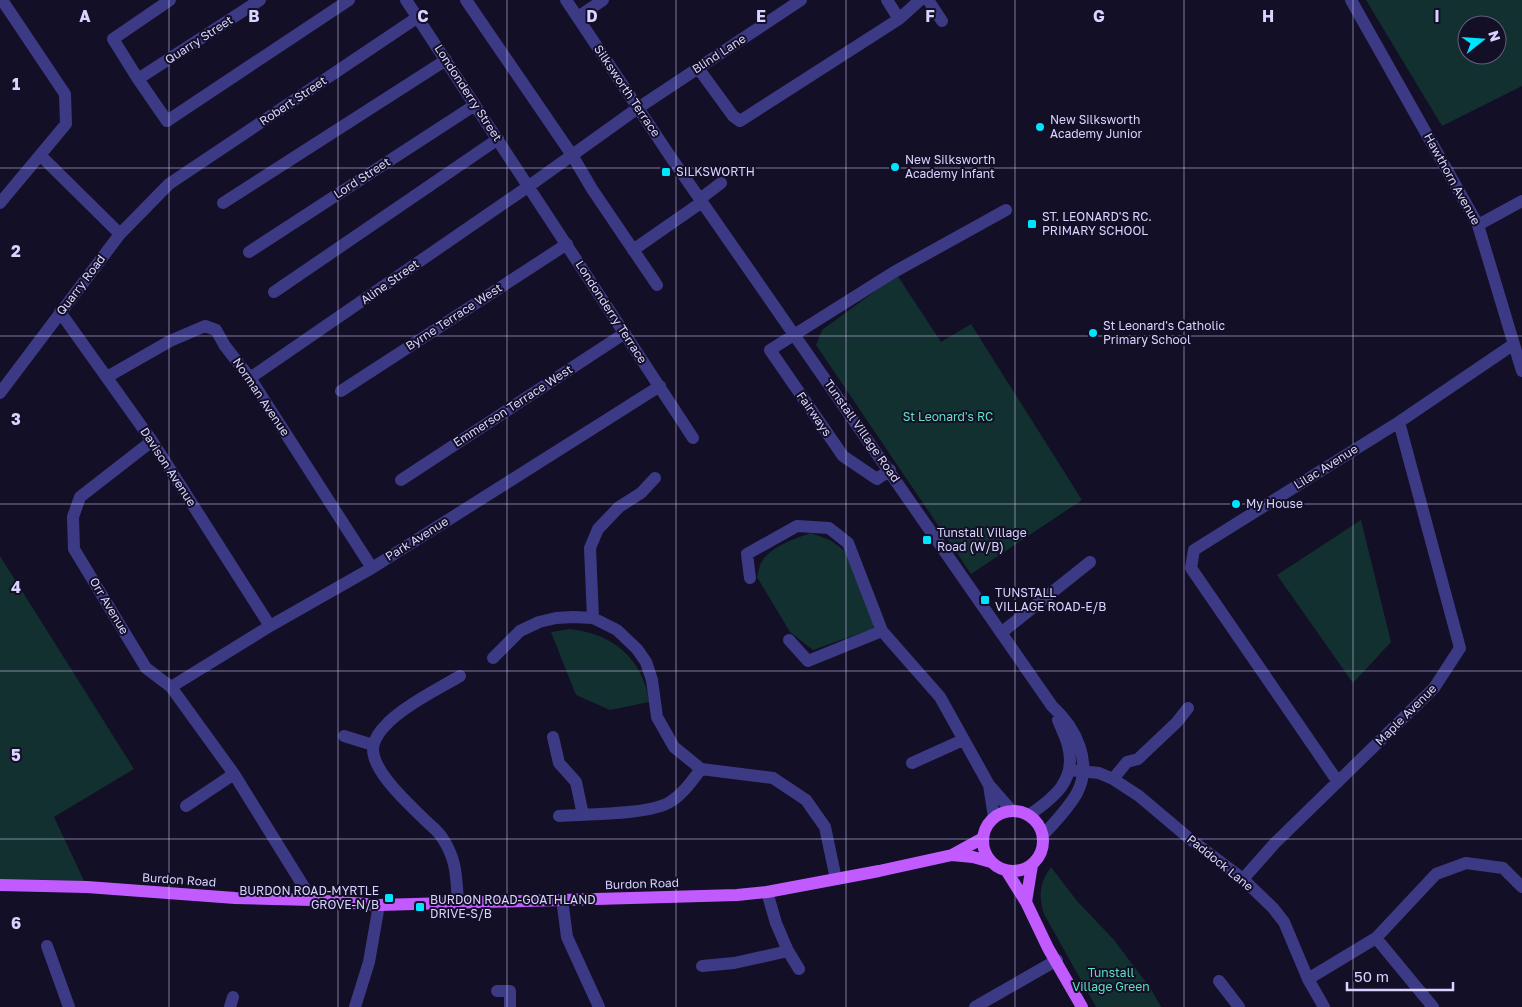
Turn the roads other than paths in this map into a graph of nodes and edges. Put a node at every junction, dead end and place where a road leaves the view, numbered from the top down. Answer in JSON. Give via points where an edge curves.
{"nodes":[{"id":1,"x":2,"y":0,"type":"edge"},
{"id":2,"x":170,"y":0,"type":"edge"},
{"id":3,"x":260,"y":0,"type":"edge"},
{"id":4,"x":349,"y":0,"type":"edge"},
{"id":5,"x":406,"y":0,"type":"edge"},
{"id":6,"x":466,"y":0,"type":"edge"},
{"id":7,"x":566,"y":0,"type":"edge"},
{"id":8,"x":603,"y":0,"type":"edge"},
{"id":9,"x":801,"y":0,"type":"edge"},
{"id":10,"x":887,"y":0,"type":"edge"},
{"id":11,"x":920,"y":0,"type":"edge"},
{"id":12,"x":928,"y":0,"type":"edge"},
{"id":13,"x":1351,"y":0,"type":"edge"},
{"id":14,"x":418,"y":17,"type":"junction"},
{"id":15,"x":578,"y":17,"type":"junction"},
{"id":16,"x":899,"y":19,"type":"junction"},
{"id":17,"x":942,"y":21,"type":"dead end"},
{"id":18,"x":446,"y":60,"type":"junction"},
{"id":19,"x":698,"y":68,"type":"junction"},
{"id":20,"x":138,"y":79,"type":"junction"},
{"id":21,"x":475,"y":104,"type":"junction"},
{"id":22,"x":638,"y":108,"type":"junction"},
{"id":23,"x":498,"y":139,"type":"junction"},
{"id":24,"x":572,"y":155,"type":"junction"},
{"id":25,"x":41,"y":156,"type":"junction"},
{"id":26,"x":670,"y":156,"type":"joint"},
{"id":27,"x":721,"y":182,"type":"dead end"},
{"id":28,"x":169,"y":184,"type":"joint"},
{"id":29,"x":529,"y":186,"type":"junction"},
{"id":30,"x":701,"y":201,"type":"junction"},
{"id":31,"x":1522,"y":201,"type":"edge"},
{"id":32,"x":0,"y":203,"type":"edge"},
{"id":33,"x":223,"y":203,"type":"dead end"},
{"id":34,"x":1006,"y":210,"type":"dead end"},
{"id":35,"x":1478,"y":225,"type":"junction"},
{"id":36,"x":120,"y":234,"type":"junction"},
{"id":37,"x":567,"y":244,"type":"junction"},
{"id":38,"x":633,"y":250,"type":"junction"},
{"id":39,"x":249,"y":252,"type":"dead end"},
{"id":40,"x":658,"y":285,"type":"dead end"},
{"id":41,"x":274,"y":292,"type":"dead end"},
{"id":42,"x":60,"y":312,"type":"junction"},
{"id":43,"x":625,"y":333,"type":"junction"},
{"id":44,"x":795,"y":336,"type":"junction"},
{"id":45,"x":1514,"y":344,"type":"junction"},
{"id":46,"x":1522,"y":372,"type":"edge"},
{"id":47,"x":107,"y":378,"type":"junction"},
{"id":48,"x":250,"y":378,"type":"junction"},
{"id":49,"x":660,"y":386,"type":"junction"},
{"id":50,"x":341,"y":391,"type":"dead end"},
{"id":51,"x":0,"y":393,"type":"edge"},
{"id":52,"x":1399,"y":422,"type":"junction"},
{"id":53,"x":693,"y":438,"type":"dead end"},
{"id":54,"x":152,"y":441,"type":"junction"},
{"id":55,"x":890,"y":470,"type":"junction"},
{"id":56,"x":655,"y":478,"type":"dead end"},
{"id":57,"x":400,"y":480,"type":"dead end"},
{"id":58,"x":1090,"y":562,"type":"dead end"},
{"id":59,"x":372,"y":568,"type":"junction"},
{"id":60,"x":750,"y":578,"type":"dead end"},
{"id":61,"x":593,"y":618,"type":"junction"},
{"id":62,"x":270,"y":626,"type":"junction"},
{"id":63,"x":882,"y":631,"type":"junction"},
{"id":64,"x":1001,"y":633,"type":"junction"},
{"id":65,"x":789,"y":640,"type":"dead end"},
{"id":66,"x":492,"y":658,"type":"dead end"},
{"id":67,"x":460,"y":676,"type":"dead end"},
{"id":68,"x":171,"y":686,"type":"junction"},
{"id":69,"x":1052,"y":706,"type":"junction"},
{"id":70,"x":1188,"y":708,"type":"dead end"},
{"id":71,"x":344,"y":736,"type":"dead end"},
{"id":72,"x":552,"y":737,"type":"dead end"},
{"id":73,"x":962,"y":740,"type":"junction"},
{"id":74,"x":373,"y":745,"type":"junction"},
{"id":75,"x":912,"y":763,"type":"dead end"},
{"id":76,"x":701,"y":769,"type":"junction"},
{"id":77,"x":1069,"y":770,"type":"junction"},
{"id":78,"x":1083,"y":771,"type":"junction"},
{"id":79,"x":234,"y":774,"type":"junction"},
{"id":80,"x":1113,"y":779,"type":"junction"},
{"id":81,"x":1338,"y":782,"type":"junction"},
{"id":82,"x":989,"y":785,"type":"junction"},
{"id":83,"x":186,"y":806,"type":"dead end"},
{"id":84,"x":1011,"y":810,"type":"junction"},
{"id":85,"x":583,"y":814,"type":"junction"},
{"id":86,"x":1029,"y":815,"type":"junction"},
{"id":87,"x":559,"y":816,"type":"dead end"},
{"id":88,"x":994,"y":817,"type":"junction"},
{"id":89,"x":1043,"y":835,"type":"junction"},
{"id":90,"x":983,"y":838,"type":"junction"},
{"id":91,"x":952,"y":855,"type":"junction"},
{"id":92,"x":991,"y":862,"type":"junction"},
{"id":93,"x":1032,"y":865,"type":"junction"},
{"id":94,"x":1006,"y":870,"type":"junction"},
{"id":95,"x":836,"y":879,"type":"junction"},
{"id":96,"x":1243,"y":879,"type":"junction"},
{"id":97,"x":0,"y":885,"type":"edge"},
{"id":98,"x":1522,"y":887,"type":"edge"},
{"id":99,"x":768,"y":892,"type":"junction"},
{"id":100,"x":312,"y":900,"type":"junction"},
{"id":101,"x":562,"y":900,"type":"junction"},
{"id":102,"x":458,"y":902,"type":"junction"},
{"id":103,"x":1026,"y":902,"type":"junction"},
{"id":104,"x":379,"y":904,"type":"junction"},
{"id":105,"x":1376,"y":938,"type":"junction"},
{"id":106,"x":47,"y":946,"type":"dead end"},
{"id":107,"x":788,"y":951,"type":"junction"},
{"id":108,"x":1056,"y":960,"type":"junction"},
{"id":109,"x":702,"y":966,"type":"dead end"},
{"id":110,"x":799,"y":969,"type":"dead end"},
{"id":111,"x":1308,"y":979,"type":"junction"},
{"id":112,"x":1220,"y":980,"type":"dead end"},
{"id":113,"x":497,"y":991,"type":"dead end"},
{"id":114,"x":69,"y":1007,"type":"edge"},
{"id":115,"x":355,"y":1007,"type":"edge"},
{"id":116,"x":510,"y":1007,"type":"edge"},
{"id":117,"x":599,"y":1007,"type":"edge"},
{"id":118,"x":975,"y":1007,"type":"edge"},
{"id":119,"x":1082,"y":1007,"type":"edge"},
{"id":120,"x":1239,"y":1007,"type":"edge"},
{"id":121,"x":1324,"y":1007,"type":"edge"},
{"id":122,"x":1433,"y":1007,"type":"edge"}],
"edges":[{"from":1,"to":25,"type":"street","via":[[65,94],[66,124]]},
{"from":2,"to":20,"type":"street","via":[[113,38]]},
{"from":3,"to":20,"type":"street","name":"Quarry Street"},
{"from":4,"to":20,"type":"street","via":[[166,121]]},
{"from":5,"to":14,"type":"street","name":"Londonderry Street"},
{"from":6,"to":24,"type":"street"},
{"from":7,"to":15,"type":"street","name":"Silksworth Terrace"},
{"from":8,"to":15,"type":"street"},
{"from":9,"to":19,"type":"street","name":"Blind Lane"},
{"from":10,"to":16,"type":"street"},
{"from":11,"to":16,"type":"street"},
{"from":12,"to":17,"type":"street"},
{"from":13,"to":35,"type":"street","name":"Hawthorn Avenue"},
{"from":14,"to":18,"type":"street","name":"Londonderry Street"},
{"from":14,"to":28,"type":"street","name":"Robert Street"},
{"from":15,"to":22,"type":"street","name":"Silksworth Terrace"},
{"from":16,"to":19,"type":"street","via":[[740,121]]},
{"from":18,"to":21,"type":"street","name":"Londonderry Street"},
{"from":18,"to":33,"type":"street"},
{"from":19,"to":22,"type":"street","name":"Blind Lane"},
{"from":21,"to":23,"type":"street","name":"Londonderry Street"},
{"from":21,"to":39,"type":"street","name":"Lord Street"},
{"from":22,"to":24,"type":"street","name":"Blind Lane"},
{"from":22,"to":26,"type":"street","name":"Silksworth Terrace"},
{"from":23,"to":29,"type":"street","name":"Londonderry Street"},
{"from":23,"to":41,"type":"street"},
{"from":24,"to":29,"type":"street","name":"Aline Street"},
{"from":24,"to":38,"type":"street"},
{"from":25,"to":32,"type":"street"},
{"from":25,"to":36,"type":"street"},
{"from":26,"to":30,"type":"street","name":"Tunstall Village Road"},
{"from":27,"to":30,"type":"street"},
{"from":28,"to":36,"type":"street","name":"Quarry Road"},
{"from":29,"to":37,"type":"street","name":"Londonderry Terrace"},
{"from":29,"to":48,"type":"street","name":"Aline Street"},
{"from":30,"to":38,"type":"street"},
{"from":30,"to":44,"type":"street","name":"Tunstall Village Road"},
{"from":31,"to":35,"type":"street"},
{"from":34,"to":44,"type":"street","via":[[894,272]]},
{"from":35,"to":45,"type":"street","name":"Hawthorn Avenue"},
{"from":36,"to":42,"type":"street","name":"Quarry Road"},
{"from":37,"to":43,"type":"street","name":"Londonderry Terrace"},
{"from":37,"to":50,"type":"street","name":"Byrne Terrace West"},
{"from":38,"to":40,"type":"street"},
{"from":42,"to":47,"type":"street","name":"Davison Avenue"},
{"from":42,"to":51,"type":"street","name":"Quarry Road"},
{"from":43,"to":49,"type":"street","name":"Londonderry Terrace"},
{"from":43,"to":57,"type":"street","name":"Emmerson Terrace West"},
{"from":44,"to":55,"type":"street","name":"Tunstall Village Road"},
{"from":44,"to":55,"type":"street","name":"Fairways","via":[[770,350],[843,456],[877,479]]},
{"from":45,"to":46,"type":"street","name":"Hawthorn Avenue"},
{"from":45,"to":52,"type":"street","name":"Lilac Avenue"},
{"from":47,"to":48,"type":"street","name":"Norman Avenue","via":[[170,341],[205,326],[216,330]]},
{"from":47,"to":54,"type":"street","name":"Davison Avenue"},
{"from":48,"to":59,"type":"street","name":"Norman Avenue"},
{"from":49,"to":53,"type":"street","name":"Londonderry Terrace"},
{"from":49,"to":59,"type":"street","name":"Park Avenue"},
{"from":52,"to":81,"type":"street","name":"Maple Avenue","via":[[1460,648],[1434,688]]},
{"from":52,"to":81,"type":"street","name":"Lilac Avenue","via":[[1194,550],[1191,568]]},
{"from":54,"to":62,"type":"street","name":"Davison Avenue"},
{"from":54,"to":68,"type":"street","name":"Orr Avenue","via":[[80,497],[73,517],[74,549],[146,668]]},
{"from":55,"to":64,"type":"street","name":"Tunstall Village Road"},
{"from":56,"to":61,"type":"street","via":[[598,529],[590,548]]},
{"from":58,"to":64,"type":"street"},
{"from":59,"to":62,"type":"street","name":"Park Avenue"},
{"from":60,"to":63,"type":"street","via":[[748,554],[797,526],[830,528],[848,543]]},
{"from":61,"to":66,"type":"street","via":[[539,622],[520,631]]},
{"from":61,"to":76,"type":"street","via":[[617,630],[641,655],[652,680],[658,717],[674,748]]},
{"from":62,"to":68,"type":"street","name":"Park Avenue"},
{"from":63,"to":65,"type":"street","via":[[808,662]]},
{"from":63,"to":73,"type":"street","via":[[940,697]]},
{"from":64,"to":69,"type":"street","name":"Tunstall Village Road"},
{"from":67,"to":74,"type":"street","via":[[402,711],[384,727]]},
{"from":68,"to":79,"type":"street","name":"Orr Avenue"},
{"from":69,"to":77,"type":"street","name":"Tunstall Village Road","via":[[1068,746]]},
{"from":69,"to":78,"type":"street","name":"Tunstall Village Road","via":[[1080,746],[1084,758]]},
{"from":70,"to":80,"type":"street","via":[[1138,759],[1128,762]]},
{"from":71,"to":74,"type":"street"},
{"from":72,"to":85,"type":"street","via":[[559,762],[576,782]]},
{"from":73,"to":75,"type":"street"},
{"from":73,"to":82,"type":"street"},
{"from":74,"to":102,"type":"street","via":[[380,772],[440,834],[449,849],[455,862]]},
{"from":76,"to":85,"type":"street","via":[[686,789],[669,803],[643,811]]},
{"from":76,"to":95,"type":"street","via":[[773,778],[806,800],[825,827]]},
{"from":77,"to":78,"type":"street","name":"Paddock Lane"},
{"from":77,"to":86,"type":"street","name":"Tunstall Village Road","via":[[1058,792]]},
{"from":78,"to":80,"type":"street","name":"Paddock Lane"},
{"from":78,"to":89,"type":"street","name":"Tunstall Village Road","via":[[1077,792]]},
{"from":79,"to":83,"type":"street"},
{"from":79,"to":100,"type":"street","name":"Orr Avenue"},
{"from":80,"to":96,"type":"street","name":"Paddock Lane"},
{"from":81,"to":96,"type":"street","name":"Maple Avenue"},
{"from":82,"to":84,"type":"street"},
{"from":82,"to":88,"type":"street"},
{"from":84,"to":86,"type":"main road"},
{"from":84,"to":88,"type":"main road"},
{"from":85,"to":87,"type":"street"},
{"from":86,"to":89,"type":"main road"},
{"from":88,"to":90,"type":"main road","via":[[986,826]]},
{"from":89,"to":93,"type":"main road","via":[[1041,852]]},
{"from":90,"to":91,"type":"main road","name":"Burdon Road"},
{"from":90,"to":92,"type":"main road","via":[[986,855]]},
{"from":91,"to":92,"type":"main road","name":"Burdon Road"},
{"from":91,"to":95,"type":"main road","name":"Burdon Road"},
{"from":92,"to":94,"type":"main road"},
{"from":93,"to":94,"type":"main road","via":[[1023,870]]},
{"from":93,"to":103,"type":"main road"},
{"from":94,"to":103,"type":"main road"},
{"from":95,"to":99,"type":"main road","name":"Burdon Road"},
{"from":96,"to":111,"type":"street","name":"Paddock Lane","via":[[1284,922]]},
{"from":97,"to":100,"type":"main road","name":"Burdon Road"},
{"from":98,"to":105,"type":"street","via":[[1503,868],[1466,863],[1436,874]]},
{"from":99,"to":101,"type":"main road","name":"Burdon Road"},
{"from":99,"to":107,"type":"street"},
{"from":100,"to":104,"type":"main road","name":"Burdon Road"},
{"from":101,"to":102,"type":"main road","name":"Burdon Road"},
{"from":101,"to":117,"type":"street","via":[[567,937]]},
{"from":102,"to":104,"type":"main road","name":"Burdon Road"},
{"from":103,"to":108,"type":"main road"},
{"from":104,"to":115,"type":"street","via":[[369,962]]},
{"from":105,"to":111,"type":"street"},
{"from":105,"to":122,"type":"street"},
{"from":106,"to":114,"type":"street"},
{"from":107,"to":109,"type":"street","via":[[734,963]]},
{"from":107,"to":110,"type":"street"},
{"from":108,"to":118,"type":"street"},
{"from":108,"to":119,"type":"main road"},
{"from":111,"to":121,"type":"street","name":"Paddock Lane"},
{"from":112,"to":120,"type":"street"},
{"from":113,"to":116,"type":"street","via":[[510,991]]}]}
